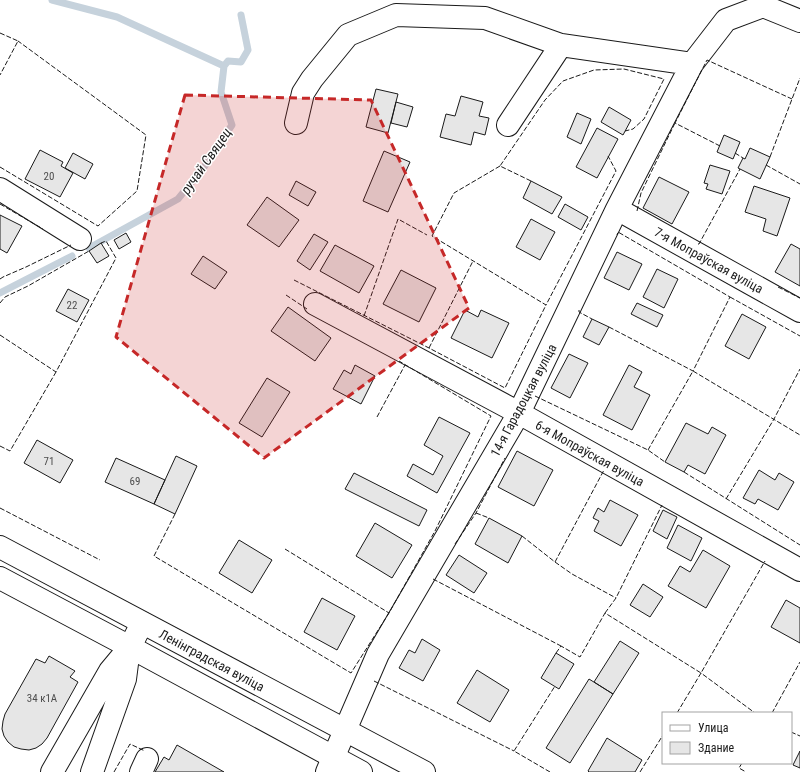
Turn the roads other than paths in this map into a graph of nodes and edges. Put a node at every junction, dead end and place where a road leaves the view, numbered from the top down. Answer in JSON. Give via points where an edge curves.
{"nodes":[{"id":1,"x":800,"y":21,"type":"edge"},
{"id":2,"x":561,"y":44,"type":"junction"},
{"id":3,"x":692,"y":64,"type":"junction"},
{"id":4,"x":296,"y":123,"type":"dead end"},
{"id":5,"x":508,"y":125,"type":"dead end"},
{"id":6,"x":0,"y":189,"type":"edge"},
{"id":7,"x":617,"y":210,"type":"junction"},
{"id":8,"x":80,"y":239,"type":"dead end"},
{"id":9,"x":315,"y":304,"type":"dead end"},
{"id":10,"x":800,"y":311,"type":"edge"},
{"id":11,"x":519,"y":413,"type":"junction"},
{"id":12,"x":0,"y":547,"type":"edge"},
{"id":13,"x":800,"y":570,"type":"edge"},
{"id":14,"x":0,"y":578,"type":"edge"},
{"id":15,"x":142,"y":623,"type":"junction"},
{"id":16,"x":130,"y":647,"type":"junction"},
{"id":17,"x":345,"y":730,"type":"junction"},
{"id":18,"x":330,"y":765,"type":"edge"},
{"id":19,"x":52,"y":772,"type":"edge"},
{"id":20,"x":92,"y":772,"type":"edge"},
{"id":21,"x":361,"y":772,"type":"edge"},
{"id":22,"x":424,"y":772,"type":"edge"}],
"edges":[{"from":1,"to":3,"type":"street","name":"14-я Гарадоцкая вуліца","via":[[763,6],[726,20]]},
{"from":2,"to":3,"type":"street"},
{"from":2,"to":4,"type":"street","via":[[485,18],[396,15],[348,35],[303,93]]},
{"from":2,"to":5,"type":"street"},
{"from":3,"to":7,"type":"street","name":"14-я Гарадоцкая вуліца"},
{"from":6,"to":8,"type":"street"},
{"from":7,"to":10,"type":"street","name":"7-я Мопраўская вуліца"},
{"from":7,"to":11,"type":"street","name":"14-я Гарадоцкая вуліца"},
{"from":9,"to":11,"type":"street","name":"6-я Мопраўская вуліца"},
{"from":11,"to":13,"type":"street","name":"6-я Мопраўская вуліца"},
{"from":11,"to":17,"type":"street","name":"14-я Гарадоцкая вуліца","via":[[378,654]]},
{"from":12,"to":15,"type":"street","name":"Ленінградская вуліца"},
{"from":14,"to":16,"type":"street","name":"Ленінградская вуліца"},
{"from":15,"to":16,"type":"street"},
{"from":15,"to":17,"type":"street","name":"Ленінградская вуліца"},
{"from":16,"to":18,"type":"street","name":"Ленінградская вуліца"},
{"from":16,"to":19,"type":"street","via":[[110,671]]},
{"from":16,"to":20,"type":"street","via":[[125,679]]},
{"from":17,"to":18,"type":"street","name":"14-я Гарадоцкая вуліца"},
{"from":17,"to":22,"type":"street","name":"Ленінградская вуліца"},
{"from":18,"to":21,"type":"street","name":"Ленінградская вуліца"}]}
